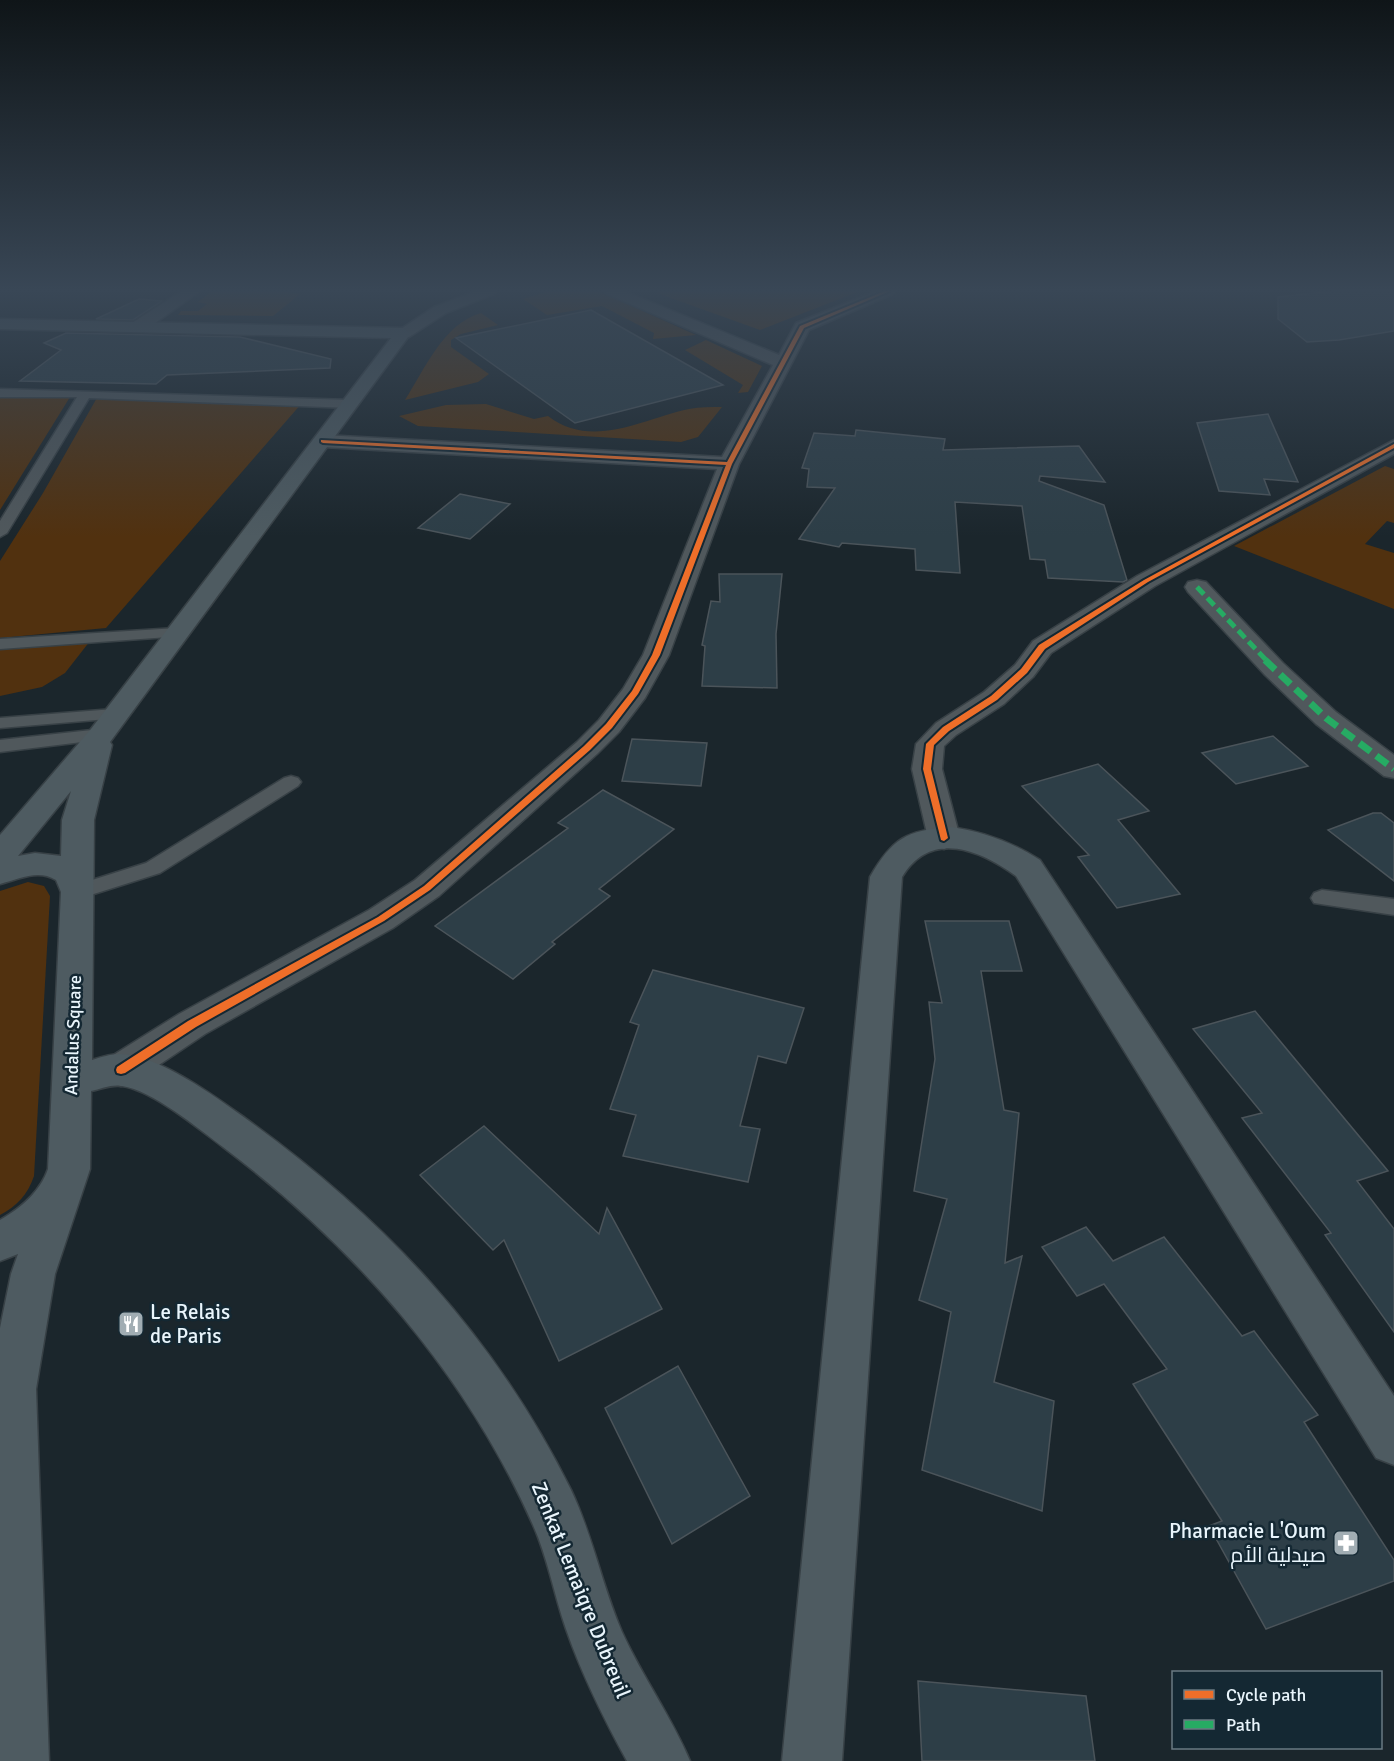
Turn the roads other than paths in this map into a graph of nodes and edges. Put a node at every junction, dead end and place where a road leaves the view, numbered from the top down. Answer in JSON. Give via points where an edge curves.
{"nodes":[{"id":1,"x":374,"y":373,"type":"edge"},
{"id":2,"x":775,"y":373,"type":"edge"},
{"id":3,"x":0,"y":393,"type":"edge"},
{"id":4,"x":85,"y":394,"type":"junction"},
{"id":5,"x":351,"y":404,"type":"junction"},
{"id":6,"x":323,"y":441,"type":"junction"},
{"id":7,"x":1394,"y":446,"type":"edge"},
{"id":8,"x":729,"y":464,"type":"junction"},
{"id":9,"x":0,"y":533,"type":"edge"},
{"id":10,"x":1197,"y":587,"type":"dead end"},
{"id":11,"x":177,"y":633,"type":"junction"},
{"id":12,"x":0,"y":644,"type":"edge"},
{"id":13,"x":0,"y":723,"type":"edge"},
{"id":14,"x":107,"y":725,"type":"junction"},
{"id":15,"x":0,"y":746,"type":"edge"},
{"id":16,"x":1394,"y":769,"type":"edge"},
{"id":17,"x":291,"y":782,"type":"dead end"},
{"id":18,"x":944,"y":838,"type":"junction"},
{"id":19,"x":0,"y":856,"type":"edge"},
{"id":20,"x":0,"y":873,"type":"edge"},
{"id":21,"x":78,"y":887,"type":"junction"},
{"id":22,"x":1322,"y":898,"type":"dead end"},
{"id":23,"x":1394,"y":907,"type":"edge"},
{"id":24,"x":121,"y":1070,"type":"junction"},
{"id":25,"x":72,"y":1081,"type":"junction"},
{"id":26,"x":63,"y":1187,"type":"junction"},
{"id":27,"x":0,"y":1241,"type":"edge"},
{"id":28,"x":6,"y":1376,"type":"edge"},
{"id":29,"x":1394,"y":1440,"type":"edge"},
{"id":30,"x":19,"y":1761,"type":"edge"},
{"id":31,"x":660,"y":1761,"type":"edge"},
{"id":32,"x":812,"y":1761,"type":"edge"}],
"edges":[{"from":1,"to":5,"type":"main road"},
{"from":2,"to":8,"type":"street"},
{"from":3,"to":4,"type":"lane"},
{"from":4,"to":5,"type":"lane"},
{"from":4,"to":9,"type":"lane"},
{"from":5,"to":6,"type":"main road"},
{"from":6,"to":8,"type":"street"},
{"from":6,"to":11,"type":"main road"},
{"from":7,"to":18,"type":"street","via":[[1146,581],[1042,647],[1024,671],[994,698],[946,729],[930,744],[927,769]]},
{"from":8,"to":24,"type":"street","via":[[656,655],[635,692],[587,748],[427,888],[381,919],[192,1024]]},
{"from":10,"to":16,"type":"street","via":[[1326,718]]},
{"from":11,"to":12,"type":"lane"},
{"from":11,"to":14,"type":"main road"},
{"from":13,"to":14,"type":"lane"},
{"from":14,"to":15,"type":"lane"},
{"from":14,"to":19,"type":"main road"},
{"from":14,"to":21,"type":"main road","name":"Andalus Square","via":[[78,819]]},
{"from":17,"to":21,"type":"lane","via":[[153,868]]},
{"from":18,"to":29,"type":"main road","via":[[990,844],[1028,868]]},
{"from":18,"to":32,"type":"main road","via":[[904,850],[892,862],[886,878]]},
{"from":20,"to":21,"type":"main road","via":[[42,864],[64,869]]},
{"from":21,"to":25,"type":"main road","name":"Andalus Square"},
{"from":22,"to":23,"type":"lane"},
{"from":24,"to":25,"type":"main road"},
{"from":24,"to":31,"type":"main road","name":"Zenkat Lemaiqre Dubreuil","via":[[176,1092],[303,1185],[371,1247],[437,1322],[499,1409],[553,1511],[596,1634],[632,1713]]},
{"from":25,"to":26,"type":"main road","name":"Andalus Square","via":[[69,1169]]},
{"from":26,"to":27,"type":"main road","name":"Andalus Square","via":[[31,1224]]},
{"from":26,"to":28,"type":"main road","via":[[33,1274]]},
{"from":28,"to":30,"type":"main road"}]}
